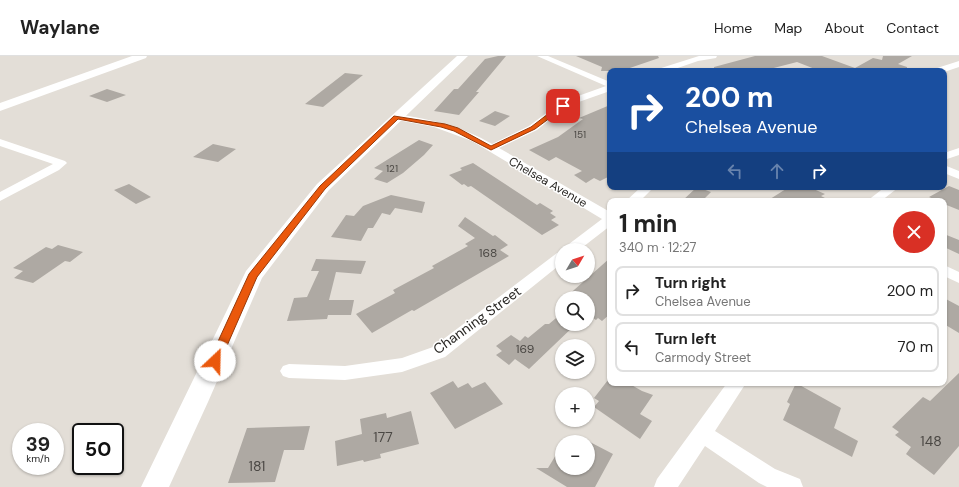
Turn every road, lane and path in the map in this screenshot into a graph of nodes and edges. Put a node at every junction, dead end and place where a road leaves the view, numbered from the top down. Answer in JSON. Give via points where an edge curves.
{"nodes":[{"id":1,"x":142,"y":56,"type":"edge"},
{"id":2,"x":463,"y":56,"type":"edge"},
{"id":3,"x":541,"y":56,"type":"edge"},
{"id":4,"x":686,"y":56,"type":"edge"},
{"id":5,"x":713,"y":56,"type":"edge"},
{"id":6,"x":696,"y":59,"type":"junction"},
{"id":7,"x":959,"y":64,"type":"edge"},
{"id":8,"x":670,"y":68,"type":"edge"},
{"id":9,"x":946,"y":68,"type":"edge"},
{"id":10,"x":607,"y":86,"type":"edge"},
{"id":11,"x":607,"y":88,"type":"edge"},
{"id":12,"x":0,"y":107,"type":"edge"},
{"id":13,"x":396,"y":117,"type":"junction"},
{"id":14,"x":0,"y":142,"type":"edge"},
{"id":15,"x":491,"y":148,"type":"junction"},
{"id":16,"x":959,"y":151,"type":"edge"},
{"id":17,"x":947,"y":157,"type":"edge"},
{"id":18,"x":947,"y":170,"type":"edge"},
{"id":19,"x":959,"y":175,"type":"edge"},
{"id":20,"x":645,"y":190,"type":"edge"},
{"id":21,"x":888,"y":190,"type":"edge"},
{"id":22,"x":0,"y":198,"type":"edge"},
{"id":23,"x":635,"y":198,"type":"edge"},
{"id":24,"x":876,"y":198,"type":"edge"},
{"id":25,"x":607,"y":217,"type":"edge"},
{"id":26,"x":607,"y":221,"type":"edge"},
{"id":27,"x":579,"y":243,"type":"edge"},
{"id":28,"x":555,"y":261,"type":"edge"},
{"id":29,"x":947,"y":272,"type":"edge"},
{"id":30,"x":959,"y":278,"type":"edge"},
{"id":31,"x":289,"y":371,"type":"dead end"},
{"id":32,"x":735,"y":386,"type":"edge"},
{"id":33,"x":702,"y":432,"type":"junction"},
{"id":34,"x":155,"y":487,"type":"edge"},
{"id":35,"x":664,"y":487,"type":"edge"},
{"id":36,"x":792,"y":487,"type":"edge"}],
"edges":[{"from":1,"to":12,"type":"main road"},
{"from":2,"to":13,"type":"main road"},
{"from":3,"to":10,"type":"street"},
{"from":4,"to":6,"type":"street"},
{"from":5,"to":6,"type":"street"},
{"from":6,"to":8,"type":"street"},
{"from":7,"to":9,"type":"street"},
{"from":11,"to":15,"type":"street","via":[[570,102],[533,128]]},
{"from":13,"to":15,"type":"street","name":"Chelsea Avenue","via":[[442,125]]},
{"from":13,"to":34,"type":"main road","via":[[323,187],[253,276]]},
{"from":14,"to":22,"type":"street","via":[[61,163]]},
{"from":15,"to":25,"type":"street","name":"Chelsea Avenue"},
{"from":16,"to":17,"type":"street"},
{"from":18,"to":19,"type":"street"},
{"from":20,"to":23,"type":"street"},
{"from":21,"to":24,"type":"street"},
{"from":26,"to":27,"type":"street"},
{"from":28,"to":31,"type":"street","name":"Channing Street","via":[[439,352],[402,365],[345,373]]},
{"from":29,"to":30,"type":"street"},
{"from":32,"to":33,"type":"street"},
{"from":33,"to":35,"type":"street"},
{"from":33,"to":36,"type":"street","via":[[767,476]]}]}
